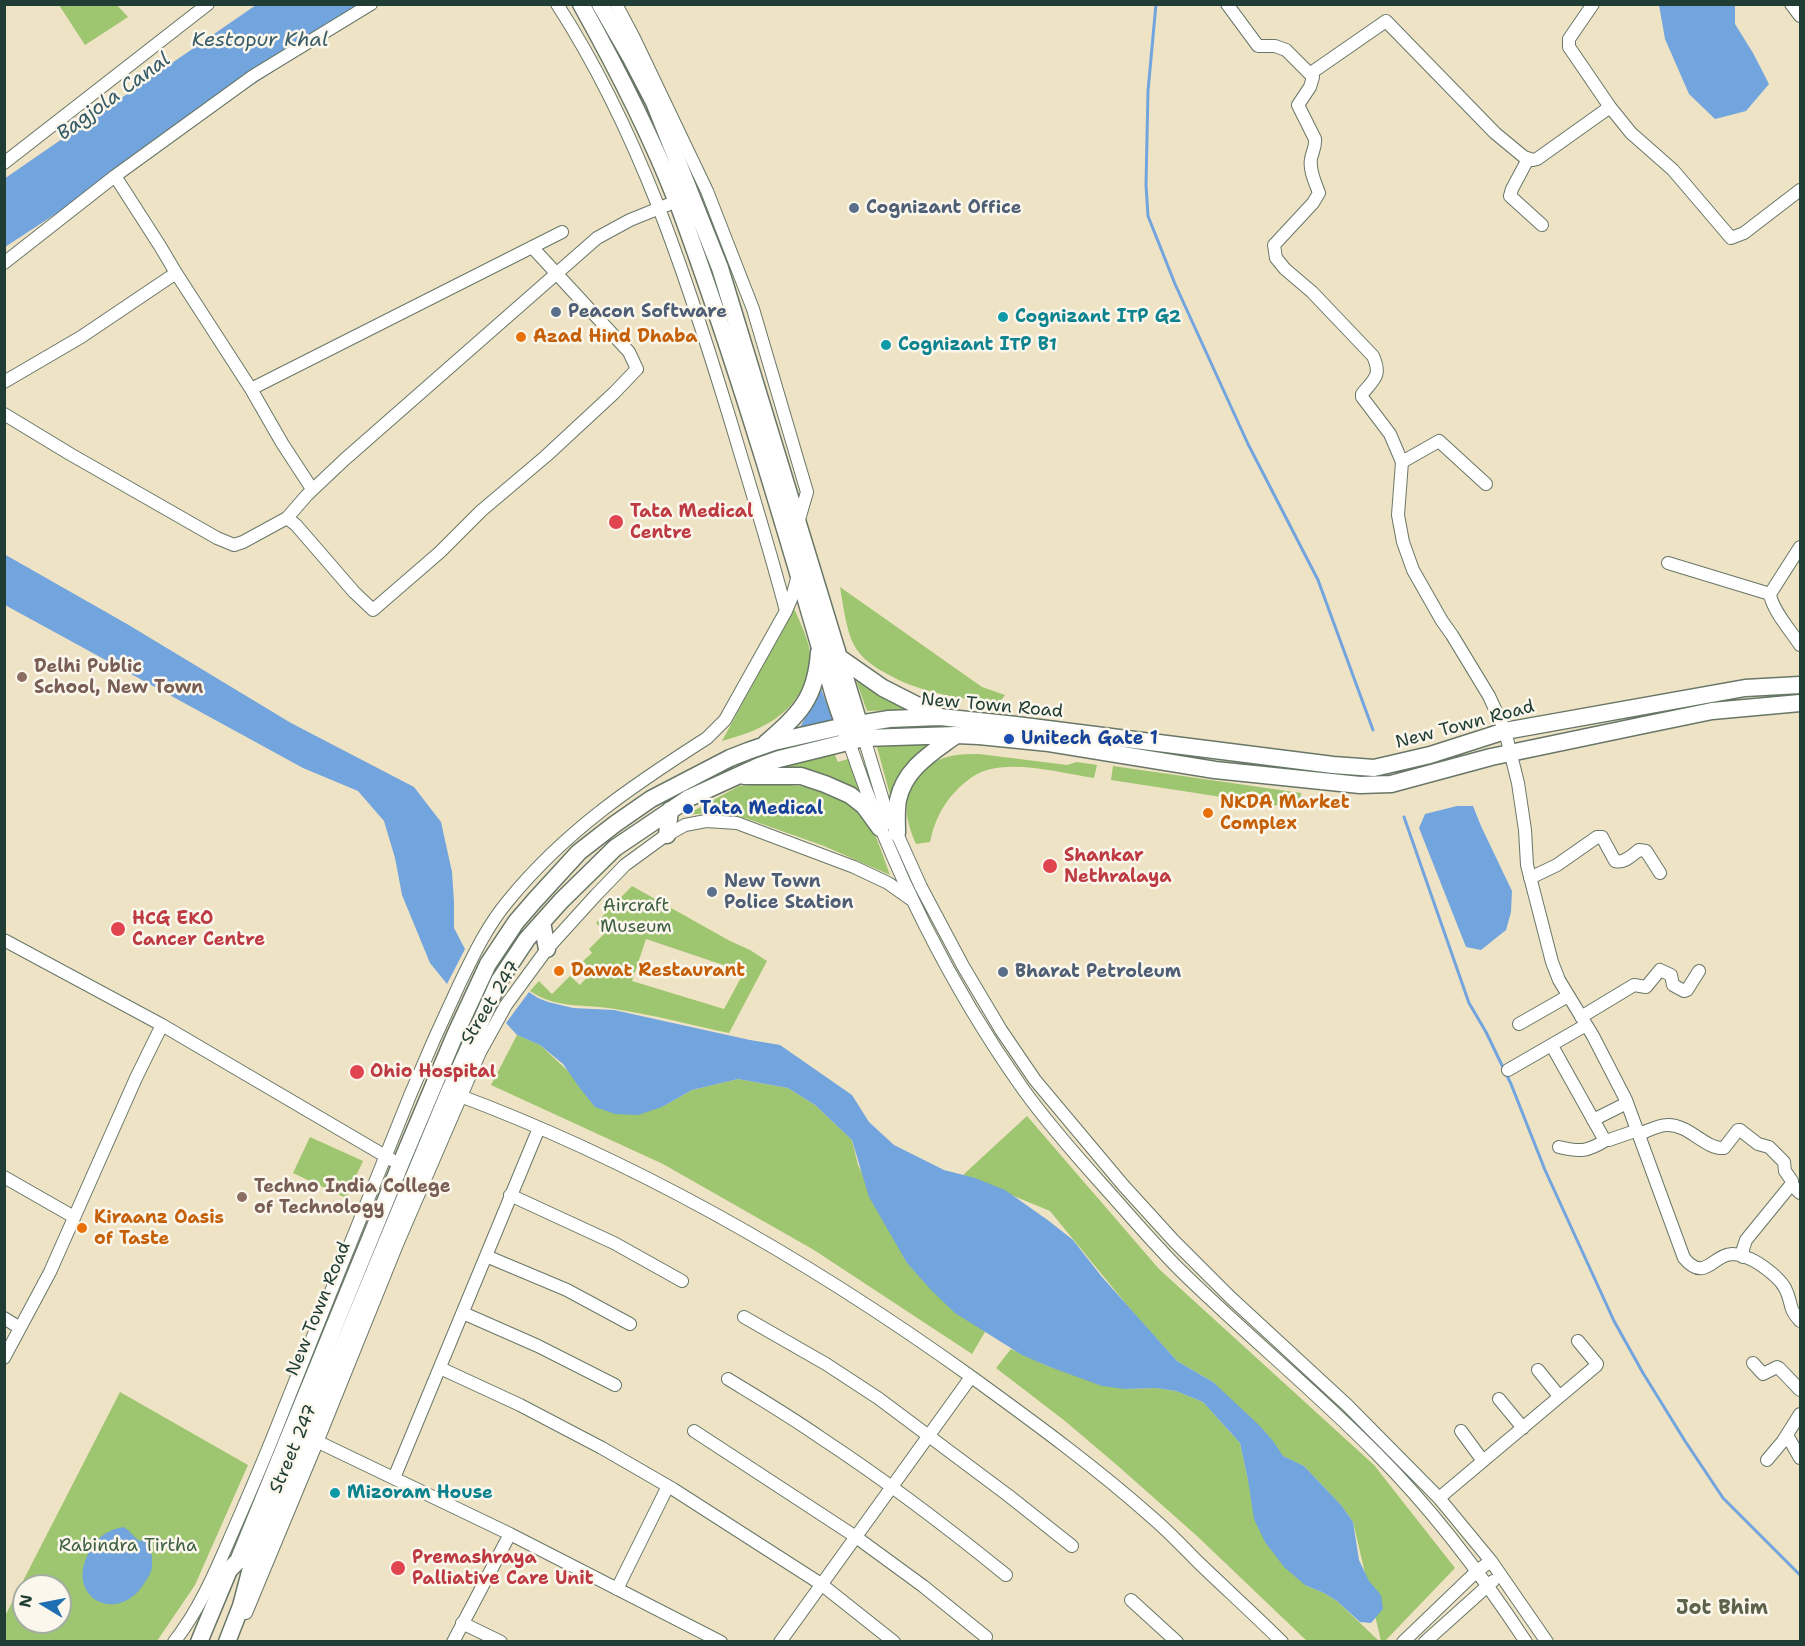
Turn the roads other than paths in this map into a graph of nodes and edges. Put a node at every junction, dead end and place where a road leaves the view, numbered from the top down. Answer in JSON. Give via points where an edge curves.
{"nodes":[{"id":1,"x":208,"y":4,"type":"edge"},
{"id":2,"x":371,"y":4,"type":"edge"},
{"id":3,"x":557,"y":4,"type":"edge"},
{"id":4,"x":581,"y":4,"type":"edge"},
{"id":5,"x":600,"y":4,"type":"edge"},
{"id":6,"x":616,"y":4,"type":"edge"},
{"id":7,"x":1227,"y":4,"type":"edge"},
{"id":8,"x":1593,"y":4,"type":"edge"},
{"id":9,"x":1791,"y":4,"type":"edge"},
{"id":10,"x":1800,"y":16,"type":"edge"},
{"id":11,"x":1311,"y":73,"type":"junction"},
{"id":12,"x":1610,"y":107,"type":"junction"},
{"id":13,"x":1528,"y":159,"type":"junction"},
{"id":14,"x":4,"y":163,"type":"edge"},
{"id":15,"x":116,"y":176,"type":"junction"},
{"id":16,"x":1800,"y":190,"type":"edge"},
{"id":17,"x":681,"y":195,"type":"junction"},
{"id":18,"x":659,"y":208,"type":"junction"},
{"id":19,"x":1542,"y":225,"type":"dead end"},
{"id":20,"x":562,"y":232,"type":"dead end"},
{"id":21,"x":532,"y":247,"type":"junction"},
{"id":22,"x":4,"y":263,"type":"edge"},
{"id":23,"x":176,"y":273,"type":"junction"},
{"id":24,"x":556,"y":273,"type":"junction"},
{"id":25,"x":4,"y":382,"type":"edge"},
{"id":26,"x":252,"y":389,"type":"junction"},
{"id":27,"x":4,"y":414,"type":"edge"},
{"id":28,"x":1402,"y":462,"type":"junction"},
{"id":29,"x":1486,"y":484,"type":"dead end"},
{"id":30,"x":312,"y":489,"type":"junction"},
{"id":31,"x":287,"y":518,"type":"junction"},
{"id":32,"x":798,"y":523,"type":"junction"},
{"id":33,"x":1800,"y":547,"type":"edge"},
{"id":34,"x":1668,"y":563,"type":"dead end"},
{"id":35,"x":798,"y":572,"type":"junction"},
{"id":36,"x":1770,"y":594,"type":"junction"},
{"id":37,"x":786,"y":611,"type":"junction"},
{"id":38,"x":820,"y":645,"type":"junction"},
{"id":39,"x":1800,"y":645,"type":"edge"},
{"id":40,"x":840,"y":658,"type":"junction"},
{"id":41,"x":1800,"y":685,"type":"edge"},
{"id":42,"x":1800,"y":703,"type":"edge"},
{"id":43,"x":940,"y":717,"type":"junction"},
{"id":44,"x":1505,"y":731,"type":"junction"},
{"id":45,"x":854,"y":733,"type":"junction"},
{"id":46,"x":956,"y":735,"type":"junction"},
{"id":47,"x":763,"y":746,"type":"junction"},
{"id":48,"x":1512,"y":752,"type":"junction"},
{"id":49,"x":735,"y":776,"type":"junction"},
{"id":50,"x":670,"y":810,"type":"junction"},
{"id":51,"x":888,"y":831,"type":"junction"},
{"id":52,"x":667,"y":835,"type":"junction"},
{"id":53,"x":1660,"y":873,"type":"dead end"},
{"id":54,"x":1530,"y":878,"type":"junction"},
{"id":55,"x":912,"y":900,"type":"junction"},
{"id":56,"x":542,"y":922,"type":"junction"},
{"id":57,"x":4,"y":940,"type":"edge"},
{"id":58,"x":547,"y":950,"type":"junction"},
{"id":59,"x":1699,"y":971,"type":"dead end"},
{"id":60,"x":1568,"y":996,"type":"junction"},
{"id":61,"x":1584,"y":1021,"type":"junction"},
{"id":62,"x":1519,"y":1024,"type":"dead end"},
{"id":63,"x":162,"y":1025,"type":"junction"},
{"id":64,"x":1552,"y":1046,"type":"junction"},
{"id":65,"x":1508,"y":1070,"type":"dead end"},
{"id":66,"x":1035,"y":1080,"type":"junction"},
{"id":67,"x":1023,"y":1089,"type":"junction"},
{"id":68,"x":455,"y":1094,"type":"junction"},
{"id":69,"x":1627,"y":1103,"type":"junction"},
{"id":70,"x":1593,"y":1120,"type":"junction"},
{"id":71,"x":539,"y":1128,"type":"junction"},
{"id":72,"x":1638,"y":1132,"type":"junction"},
{"id":73,"x":1606,"y":1140,"type":"junction"},
{"id":74,"x":1559,"y":1147,"type":"dead end"},
{"id":75,"x":393,"y":1160,"type":"junction"},
{"id":76,"x":4,"y":1177,"type":"edge"},
{"id":77,"x":1796,"y":1189,"type":"edge"},
{"id":78,"x":510,"y":1195,"type":"junction"},
{"id":79,"x":74,"y":1217,"type":"junction"},
{"id":80,"x":486,"y":1256,"type":"junction"},
{"id":81,"x":1743,"y":1257,"type":"junction"},
{"id":82,"x":682,"y":1281,"type":"dead end"},
{"id":83,"x":463,"y":1313,"type":"junction"},
{"id":84,"x":744,"y":1317,"type":"dead end"},
{"id":85,"x":4,"y":1318,"type":"edge"},
{"id":86,"x":1800,"y":1321,"type":"edge"},
{"id":87,"x":630,"y":1324,"type":"dead end"},
{"id":88,"x":20,"y":1328,"type":"junction"},
{"id":89,"x":1578,"y":1341,"type":"dead end"},
{"id":90,"x":4,"y":1358,"type":"edge"},
{"id":91,"x":1753,"y":1363,"type":"dead end"},
{"id":92,"x":440,"y":1368,"type":"junction"},
{"id":93,"x":1538,"y":1370,"type":"dead end"},
{"id":94,"x":971,"y":1377,"type":"junction"},
{"id":95,"x":728,"y":1379,"type":"dead end"},
{"id":96,"x":615,"y":1384,"type":"dead end"},
{"id":97,"x":1800,"y":1390,"type":"edge"},
{"id":98,"x":1559,"y":1396,"type":"junction"},
{"id":99,"x":1499,"y":1399,"type":"dead end"},
{"id":100,"x":1800,"y":1414,"type":"edge"},
{"id":101,"x":1522,"y":1428,"type":"junction"},
{"id":102,"x":694,"y":1431,"type":"dead end"},
{"id":103,"x":1461,"y":1431,"type":"dead end"},
{"id":104,"x":1787,"y":1435,"type":"junction"},
{"id":105,"x":928,"y":1437,"type":"junction"},
{"id":106,"x":312,"y":1438,"type":"junction"},
{"id":107,"x":1800,"y":1458,"type":"edge"},
{"id":108,"x":1767,"y":1460,"type":"dead end"},
{"id":109,"x":1483,"y":1461,"type":"junction"},
{"id":110,"x":394,"y":1478,"type":"junction"},
{"id":111,"x":668,"y":1486,"type":"junction"},
{"id":112,"x":891,"y":1488,"type":"junction"},
{"id":113,"x":1439,"y":1498,"type":"junction"},
{"id":114,"x":510,"y":1534,"type":"junction"},
{"id":115,"x":856,"y":1537,"type":"junction"},
{"id":116,"x":1072,"y":1545,"type":"dead end"},
{"id":117,"x":1491,"y":1561,"type":"junction"},
{"id":118,"x":244,"y":1565,"type":"junction"},
{"id":119,"x":1477,"y":1571,"type":"junction"},
{"id":120,"x":1006,"y":1575,"type":"dead end"},
{"id":121,"x":1501,"y":1575,"type":"junction"},
{"id":122,"x":820,"y":1584,"type":"junction"},
{"id":123,"x":1487,"y":1586,"type":"junction"},
{"id":124,"x":617,"y":1589,"type":"junction"},
{"id":125,"x":231,"y":1596,"type":"dead end"},
{"id":126,"x":1131,"y":1600,"type":"dead end"},
{"id":127,"x":462,"y":1623,"type":"junction"},
{"id":128,"x":986,"y":1637,"type":"dead end"},
{"id":129,"x":174,"y":1641,"type":"edge"},
{"id":130,"x":199,"y":1641,"type":"edge"},
{"id":131,"x":227,"y":1641,"type":"edge"},
{"id":132,"x":234,"y":1641,"type":"edge"},
{"id":133,"x":453,"y":1641,"type":"edge"},
{"id":134,"x":501,"y":1641,"type":"edge"},
{"id":135,"x":721,"y":1641,"type":"edge"},
{"id":136,"x":780,"y":1641,"type":"edge"},
{"id":137,"x":894,"y":1641,"type":"edge"},
{"id":138,"x":1177,"y":1641,"type":"edge"},
{"id":139,"x":1282,"y":1641,"type":"edge"},
{"id":140,"x":1402,"y":1641,"type":"edge"},
{"id":141,"x":1426,"y":1641,"type":"edge"},
{"id":142,"x":1527,"y":1641,"type":"edge"},
{"id":143,"x":1547,"y":1641,"type":"edge"}],
"edges":[{"from":1,"to":14,"type":"street"},
{"from":2,"to":15,"type":"street","via":[[254,76]]},
{"from":3,"to":18,"type":"street","via":[[613,100]]},
{"from":4,"to":17,"type":"main road"},
{"from":5,"to":17,"type":"main road","via":[[654,102]]},
{"from":6,"to":32,"type":"street","via":[[707,191],[753,309],[807,492]]},
{"from":7,"to":11,"type":"street","via":[[1258,46],[1286,50]]},
{"from":8,"to":12,"type":"street","via":[[1569,39],[1569,47]]},
{"from":9,"to":10,"type":"street"},
{"from":11,"to":13,"type":"street","via":[[1386,21],[1495,133]]},
{"from":11,"to":28,"type":"street","via":[[1310,87],[1298,105],[1316,140],[1310,162],[1319,193],[1273,247],[1285,269],[1373,356],[1378,372],[1362,397],[1390,434]]},
{"from":12,"to":13,"type":"street","via":[[1538,159]]},
{"from":12,"to":16,"type":"street","via":[[1631,133],[1673,170],[1731,238],[1744,233]]},
{"from":13,"to":19,"type":"street","via":[[1510,196]]},
{"from":15,"to":22,"type":"street"},
{"from":15,"to":23,"type":"street"},
{"from":17,"to":18,"type":"street"},
{"from":17,"to":32,"type":"main road","via":[[720,268]]},
{"from":17,"to":35,"type":"main road"},
{"from":18,"to":24,"type":"street","via":[[606,232]]},
{"from":18,"to":37,"type":"street","via":[[718,380]]},
{"from":20,"to":21,"type":"street"},
{"from":21,"to":24,"type":"street"},
{"from":21,"to":26,"type":"street"},
{"from":23,"to":25,"type":"street","via":[[81,337]]},
{"from":23,"to":26,"type":"street"},
{"from":24,"to":30,"type":"street"},
{"from":24,"to":31,"type":"street","via":[[629,352],[637,369],[546,456],[373,610]]},
{"from":26,"to":30,"type":"street"},
{"from":27,"to":31,"type":"street","via":[[217,538],[234,544],[243,542]]},
{"from":28,"to":29,"type":"street","via":[[1439,441]]},
{"from":28,"to":44,"type":"street","via":[[1398,515],[1413,570],[1489,696]]},
{"from":30,"to":31,"type":"street"},
{"from":32,"to":40,"type":"main road"},
{"from":33,"to":36,"type":"street"},
{"from":34,"to":36,"type":"street"},
{"from":35,"to":37,"type":"street"},
{"from":35,"to":38,"type":"main road"},
{"from":36,"to":39,"type":"street"},
{"from":37,"to":75,"type":"street","via":[[717,729],[594,815],[507,902],[490,926],[453,998]]},
{"from":38,"to":45,"type":"main road"},
{"from":38,"to":47,"type":"main road","via":[[815,679],[806,702]]},
{"from":40,"to":43,"type":"main road","via":[[883,688]]},
{"from":40,"to":45,"type":"main road"},
{"from":41,"to":44,"type":"main road","name":"New Town Road","via":[[1745,688]]},
{"from":42,"to":48,"type":"main road","name":"New Town Road","via":[[1712,711]]},
{"from":43,"to":44,"type":"main road","name":"New Town Road","via":[[1374,768]]},
{"from":43,"to":45,"type":"main road","name":"New Town Road","via":[[889,719]]},
{"from":44,"to":48,"type":"street"},
{"from":45,"to":46,"type":"main road","name":"New Town Road"},
{"from":45,"to":47,"type":"main road","name":"New Town Road"},
{"from":45,"to":49,"type":"main road"},
{"from":45,"to":51,"type":"street"},
{"from":46,"to":48,"type":"main road","name":"New Town Road","via":[[1049,743],[1215,770],[1360,785],[1391,784]]},
{"from":46,"to":51,"type":"main road","via":[[911,771]]},
{"from":47,"to":75,"type":"main road","name":"New Town Road","via":[[730,758],[651,799],[579,852],[535,900],[488,964]]},
{"from":48,"to":54,"type":"street"},
{"from":49,"to":50,"type":"main road"},
{"from":49,"to":51,"type":"main road","via":[[801,776],[825,784],[850,795]]},
{"from":50,"to":52,"type":"main road"},
{"from":50,"to":56,"type":"main road","via":[[615,848]]},
{"from":51,"to":55,"type":"street"},
{"from":51,"to":66,"type":"street","via":[[959,959]]},
{"from":52,"to":55,"type":"street","name":"Street 247","via":[[685,825],[706,821],[737,823],[854,867]]},
{"from":52,"to":58,"type":"street","name":"Street 247","via":[[625,865]]},
{"from":53,"to":54,"type":"street","via":[[1646,851],[1639,850],[1618,862],[1602,837],[1597,837],[1557,865]]},
{"from":54,"to":60,"type":"street","via":[[1552,962]]},
{"from":55,"to":67,"type":"street","via":[[969,1005]]},
{"from":56,"to":58,"type":"main road"},
{"from":56,"to":68,"type":"main road","via":[[499,981]]},
{"from":57,"to":63,"type":"street"},
{"from":58,"to":68,"type":"street","name":"Street 247","via":[[506,1005]]},
{"from":59,"to":61,"type":"street","via":[[1684,992],[1673,985],[1671,975],[1660,970],[1647,986],[1634,985]]},
{"from":60,"to":61,"type":"street"},
{"from":60,"to":62,"type":"street"},
{"from":61,"to":64,"type":"street"},
{"from":61,"to":69,"type":"street"},
{"from":63,"to":75,"type":"street"},
{"from":63,"to":79,"type":"street"},
{"from":64,"to":65,"type":"street"},
{"from":64,"to":70,"type":"street"},
{"from":66,"to":67,"type":"street"},
{"from":66,"to":113,"type":"street","via":[[1174,1241]]},
{"from":67,"to":119,"type":"street","via":[[1083,1163],[1179,1269],[1377,1454]]},
{"from":68,"to":71,"type":"street"},
{"from":68,"to":106,"type":"main road"},
{"from":69,"to":70,"type":"street"},
{"from":69,"to":72,"type":"street"},
{"from":70,"to":73,"type":"street"},
{"from":71,"to":78,"type":"street"},
{"from":71,"to":94,"type":"street","via":[[750,1232],[862,1301]]},
{"from":72,"to":73,"type":"street"},
{"from":72,"to":77,"type":"street","via":[[1675,1125],[1722,1149],[1740,1130],[1782,1160]]},
{"from":72,"to":81,"type":"street","via":[[1679,1249],[1689,1265],[1704,1269],[1730,1254]]},
{"from":73,"to":74,"type":"street","via":[[1592,1149]]},
{"from":75,"to":118,"type":"main road","name":"New Town Road"},
{"from":75,"to":129,"type":"street","via":[[207,1591]]},
{"from":76,"to":79,"type":"street"},
{"from":77,"to":81,"type":"street","via":[[1746,1240]]},
{"from":78,"to":80,"type":"street"},
{"from":78,"to":82,"type":"street","via":[[614,1243]]},
{"from":79,"to":88,"type":"street"},
{"from":80,"to":83,"type":"street"},
{"from":80,"to":87,"type":"street","via":[[567,1290]]},
{"from":81,"to":86,"type":"street","via":[[1778,1279]]},
{"from":83,"to":92,"type":"street"},
{"from":83,"to":96,"type":"street"},
{"from":84,"to":105,"type":"street","via":[[826,1364]]},
{"from":85,"to":88,"type":"street"},
{"from":88,"to":90,"type":"street"},
{"from":89,"to":98,"type":"street","via":[[1597,1364]]},
{"from":91,"to":97,"type":"street","via":[[1763,1374],[1779,1368]]},
{"from":92,"to":110,"type":"street"},
{"from":92,"to":111,"type":"street","via":[[520,1405]]},
{"from":93,"to":98,"type":"street"},
{"from":94,"to":105,"type":"street"},
{"from":94,"to":139,"type":"street","via":[[1021,1412],[1155,1520]]},
{"from":95,"to":112,"type":"street","via":[[822,1438]]},
{"from":98,"to":101,"type":"street"},
{"from":99,"to":101,"type":"street"},
{"from":100,"to":104,"type":"street"},
{"from":101,"to":109,"type":"street"},
{"from":102,"to":115,"type":"street"},
{"from":103,"to":109,"type":"street"},
{"from":104,"to":107,"type":"street"},
{"from":104,"to":108,"type":"street"},
{"from":105,"to":112,"type":"street"},
{"from":105,"to":116,"type":"street"},
{"from":106,"to":110,"type":"street"},
{"from":106,"to":118,"type":"main road"},
{"from":106,"to":132,"type":"street","name":"Street 247"},
{"from":109,"to":113,"type":"street"},
{"from":110,"to":114,"type":"street"},
{"from":111,"to":122,"type":"street"},
{"from":111,"to":124,"type":"street"},
{"from":112,"to":115,"type":"street"},
{"from":112,"to":120,"type":"street"},
{"from":113,"to":117,"type":"street"},
{"from":114,"to":124,"type":"street"},
{"from":114,"to":127,"type":"street"},
{"from":115,"to":122,"type":"street"},
{"from":115,"to":128,"type":"street"},
{"from":117,"to":119,"type":"street"},
{"from":117,"to":121,"type":"street"},
{"from":118,"to":125,"type":"main road"},
{"from":118,"to":130,"type":"main road","name":"New Town Road","via":[[229,1570]]},
{"from":118,"to":131,"type":"main road","via":[[241,1606]]},
{"from":119,"to":123,"type":"street"},
{"from":119,"to":140,"type":"street"},
{"from":121,"to":123,"type":"street"},
{"from":121,"to":143,"type":"street"},
{"from":122,"to":136,"type":"street"},
{"from":122,"to":137,"type":"street"},
{"from":123,"to":141,"type":"street"},
{"from":123,"to":142,"type":"street"},
{"from":124,"to":135,"type":"street"},
{"from":126,"to":138,"type":"street"},
{"from":127,"to":133,"type":"street"},
{"from":127,"to":134,"type":"street"}]}
